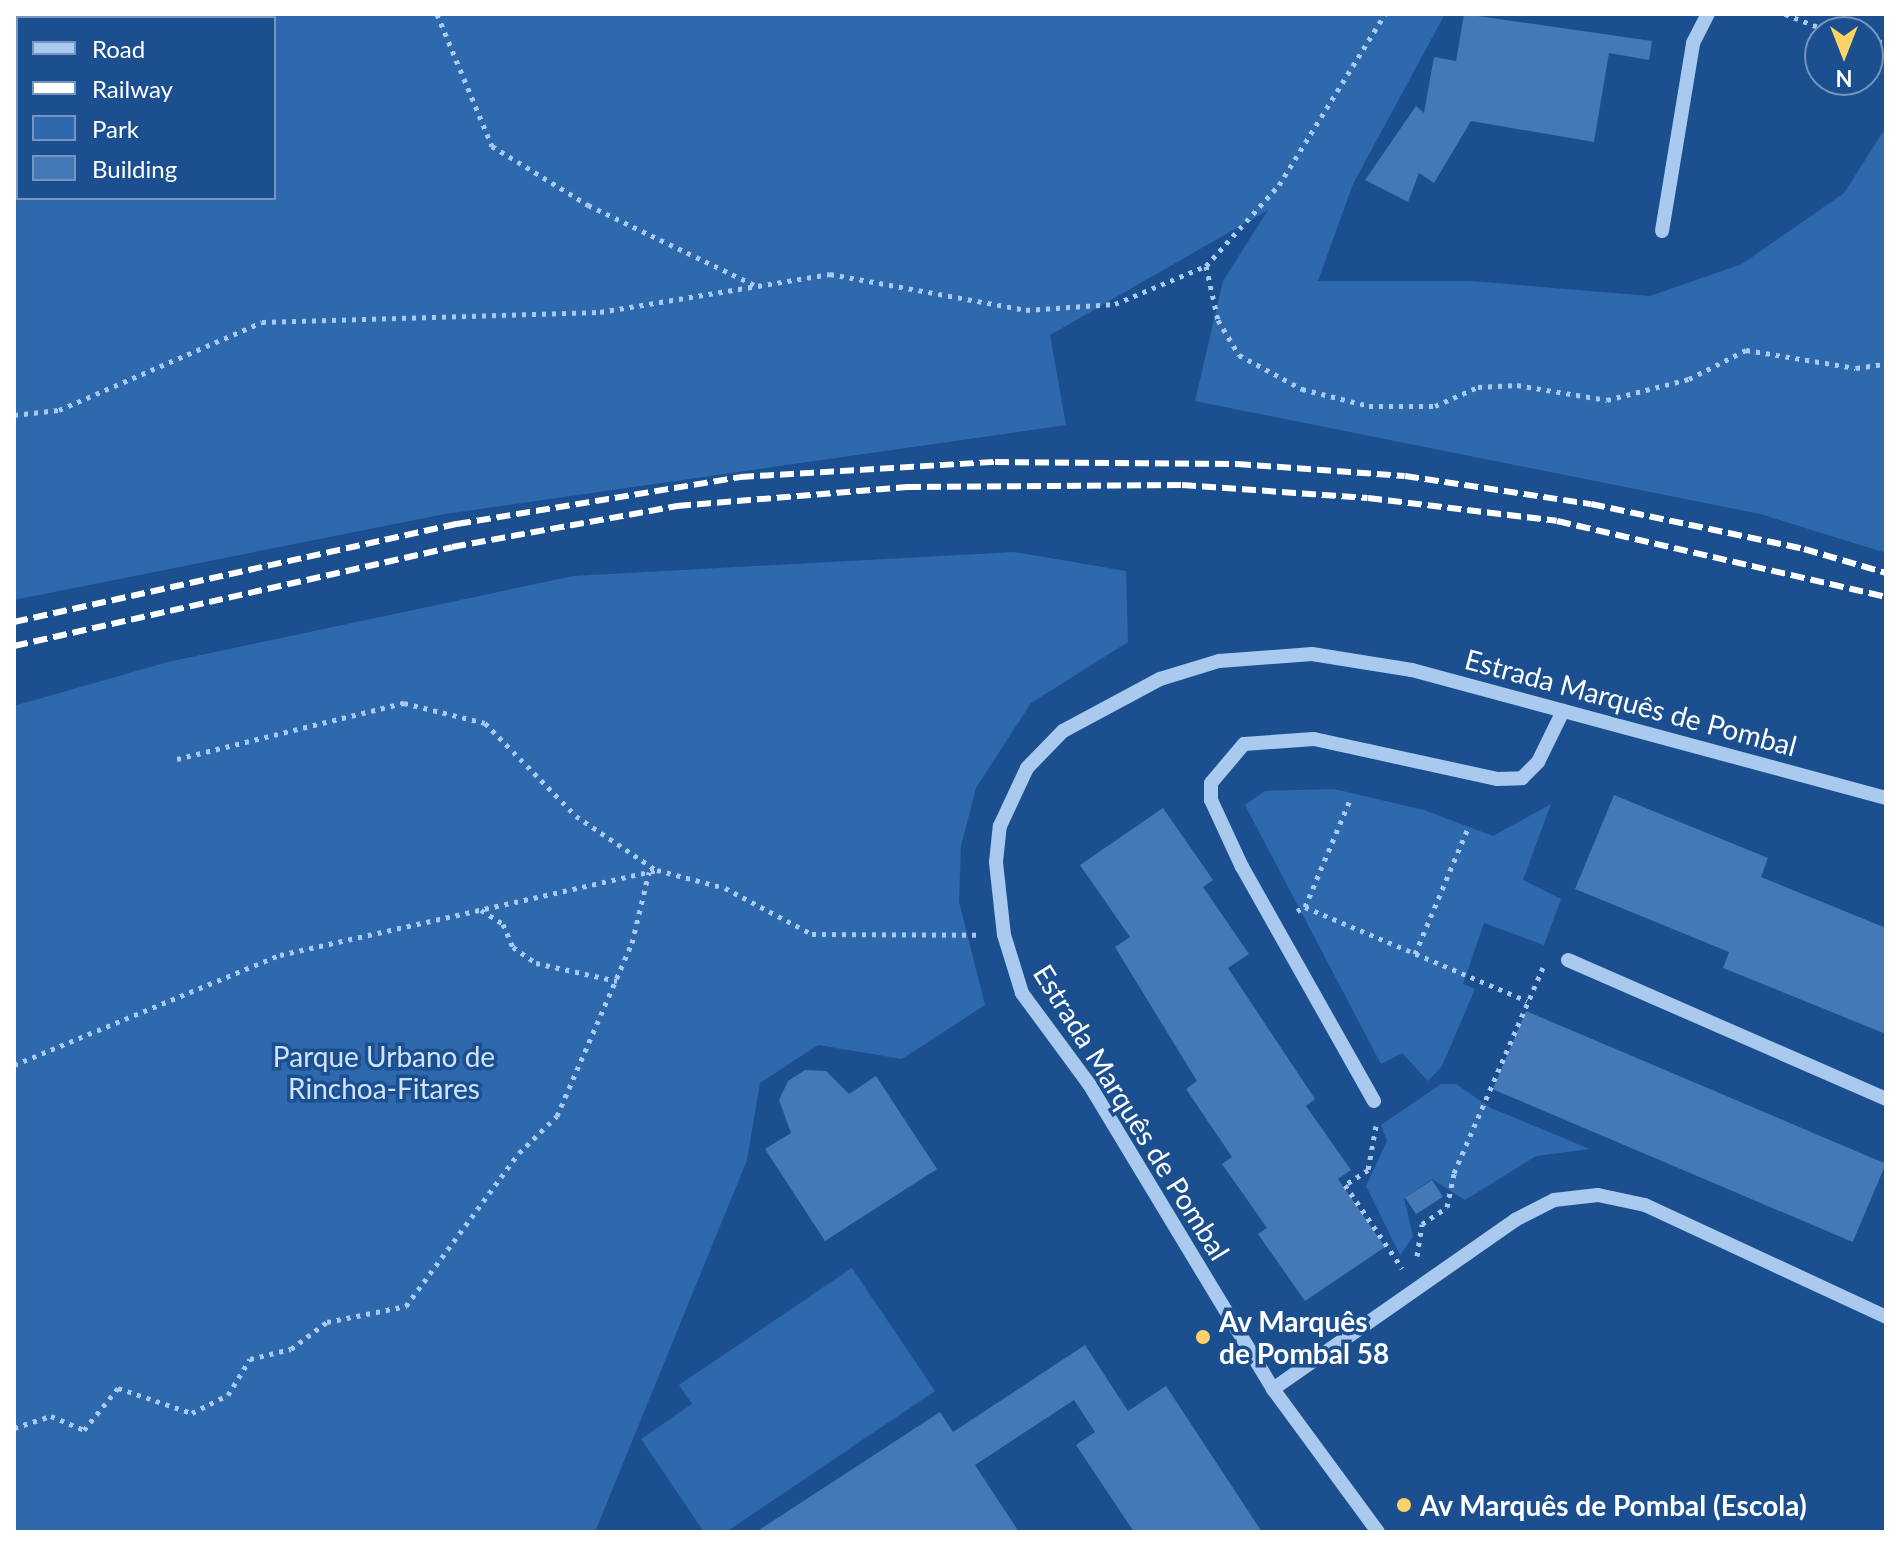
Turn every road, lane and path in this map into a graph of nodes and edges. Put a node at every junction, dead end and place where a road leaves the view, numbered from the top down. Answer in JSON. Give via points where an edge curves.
{"nodes":[{"id":1,"x":437,"y":14,"type":"edge"},
{"id":2,"x":1385,"y":14,"type":"edge"},
{"id":3,"x":1708,"y":14,"type":"edge"},
{"id":4,"x":1785,"y":14,"type":"edge"},
{"id":5,"x":1804,"y":21,"type":"edge"},
{"id":6,"x":1662,"y":231,"type":"dead end"},
{"id":7,"x":1206,"y":266,"type":"junction"},
{"id":8,"x":756,"y":286,"type":"junction"},
{"id":9,"x":1886,"y":364,"type":"edge"},
{"id":10,"x":14,"y":415,"type":"edge"},
{"id":11,"x":1563,"y":711,"type":"junction"},
{"id":12,"x":177,"y":759,"type":"dead end"},
{"id":13,"x":1886,"y":798,"type":"edge"},
{"id":14,"x":1350,"y":800,"type":"dead end"},
{"id":15,"x":1468,"y":828,"type":"dead end"},
{"id":16,"x":657,"y":870,"type":"junction"},
{"id":17,"x":649,"y":872,"type":"junction"},
{"id":18,"x":1305,"y":907,"type":"junction"},
{"id":19,"x":480,"y":910,"type":"junction"},
{"id":20,"x":1274,"y":923,"type":"junction"},
{"id":21,"x":1004,"y":935,"type":"junction"},
{"id":22,"x":1415,"y":954,"type":"junction"},
{"id":23,"x":1568,"y":960,"type":"joint"},
{"id":24,"x":617,"y":981,"type":"junction"},
{"id":25,"x":1527,"y":1001,"type":"junction"},
{"id":26,"x":14,"y":1065,"type":"edge"},
{"id":27,"x":1886,"y":1099,"type":"edge"},
{"id":28,"x":1374,"y":1101,"type":"joint"},
{"id":29,"x":1886,"y":1317,"type":"edge"},
{"id":30,"x":1273,"y":1389,"type":"junction"},
{"id":31,"x":14,"y":1428,"type":"edge"},
{"id":32,"x":1378,"y":1532,"type":"edge"}],
"edges":[{"from":1,"to":8,"type":"path","via":[[492,146],[588,205]]},
{"from":2,"to":7,"type":"path","via":[[1279,185]]},
{"from":3,"to":6,"type":"street","via":[[1693,43]]},
{"from":4,"to":5,"type":"path"},
{"from":7,"to":8,"type":"path","via":[[1115,304],[1026,310],[830,274]]},
{"from":7,"to":9,"type":"path","via":[[1218,320],[1239,355],[1302,389],[1369,406],[1435,406],[1478,387],[1517,385],[1607,400],[1689,379],[1746,350],[1856,368]]},
{"from":8,"to":10,"type":"path","via":[[600,312],[262,322],[59,410]]},
{"from":11,"to":13,"type":"street","name":"Estrada Marquês de Pombal"},
{"from":11,"to":20,"type":"street","via":[[1538,762],[1522,778],[1498,779],[1361,744],[1314,739],[1244,744],[1217,772],[1211,800]]},
{"from":11,"to":21,"type":"street","name":"Estrada Marquês de Pombal","via":[[1412,670],[1312,654],[1219,661],[1160,679],[1063,731],[1027,768],[1000,826],[996,862]]},
{"from":12,"to":16,"type":"path","via":[[404,703],[485,723],[576,816]]},
{"from":14,"to":18,"type":"path"},
{"from":15,"to":22,"type":"path"},
{"from":16,"to":17,"type":"path"},
{"from":16,"to":21,"type":"path","via":[[725,888],[812,934]]},
{"from":17,"to":19,"type":"path"},
{"from":17,"to":24,"type":"path"},
{"from":18,"to":20,"type":"path"},
{"from":18,"to":22,"type":"path"},
{"from":19,"to":24,"type":"path","via":[[503,924],[513,947],[536,963]]},
{"from":19,"to":26,"type":"path","via":[[280,955]]},
{"from":20,"to":28,"type":"street"},
{"from":21,"to":30,"type":"street","name":"Estrada Marquês de Pombal","via":[[1022,993],[1089,1084]]},
{"from":22,"to":25,"type":"path"},
{"from":23,"to":25,"type":"path","via":[[1550,951]]},
{"from":23,"to":27,"type":"street"},
{"from":24,"to":31,"type":"path","via":[[557,1116],[519,1153],[406,1306],[327,1322],[291,1349],[250,1359],[228,1395],[192,1413],[118,1388],[84,1430],[51,1416]]},
{"from":25,"to":28,"type":"path","via":[[1454,1173],[1447,1207],[1422,1224],[1415,1268],[1406,1274],[1345,1185],[1368,1170],[1377,1141]]},
{"from":29,"to":30,"type":"street","via":[[1645,1205],[1598,1195],[1554,1200],[1515,1220]]},
{"from":30,"to":32,"type":"street","name":"Estrada Marquês de Pombal"}]}
